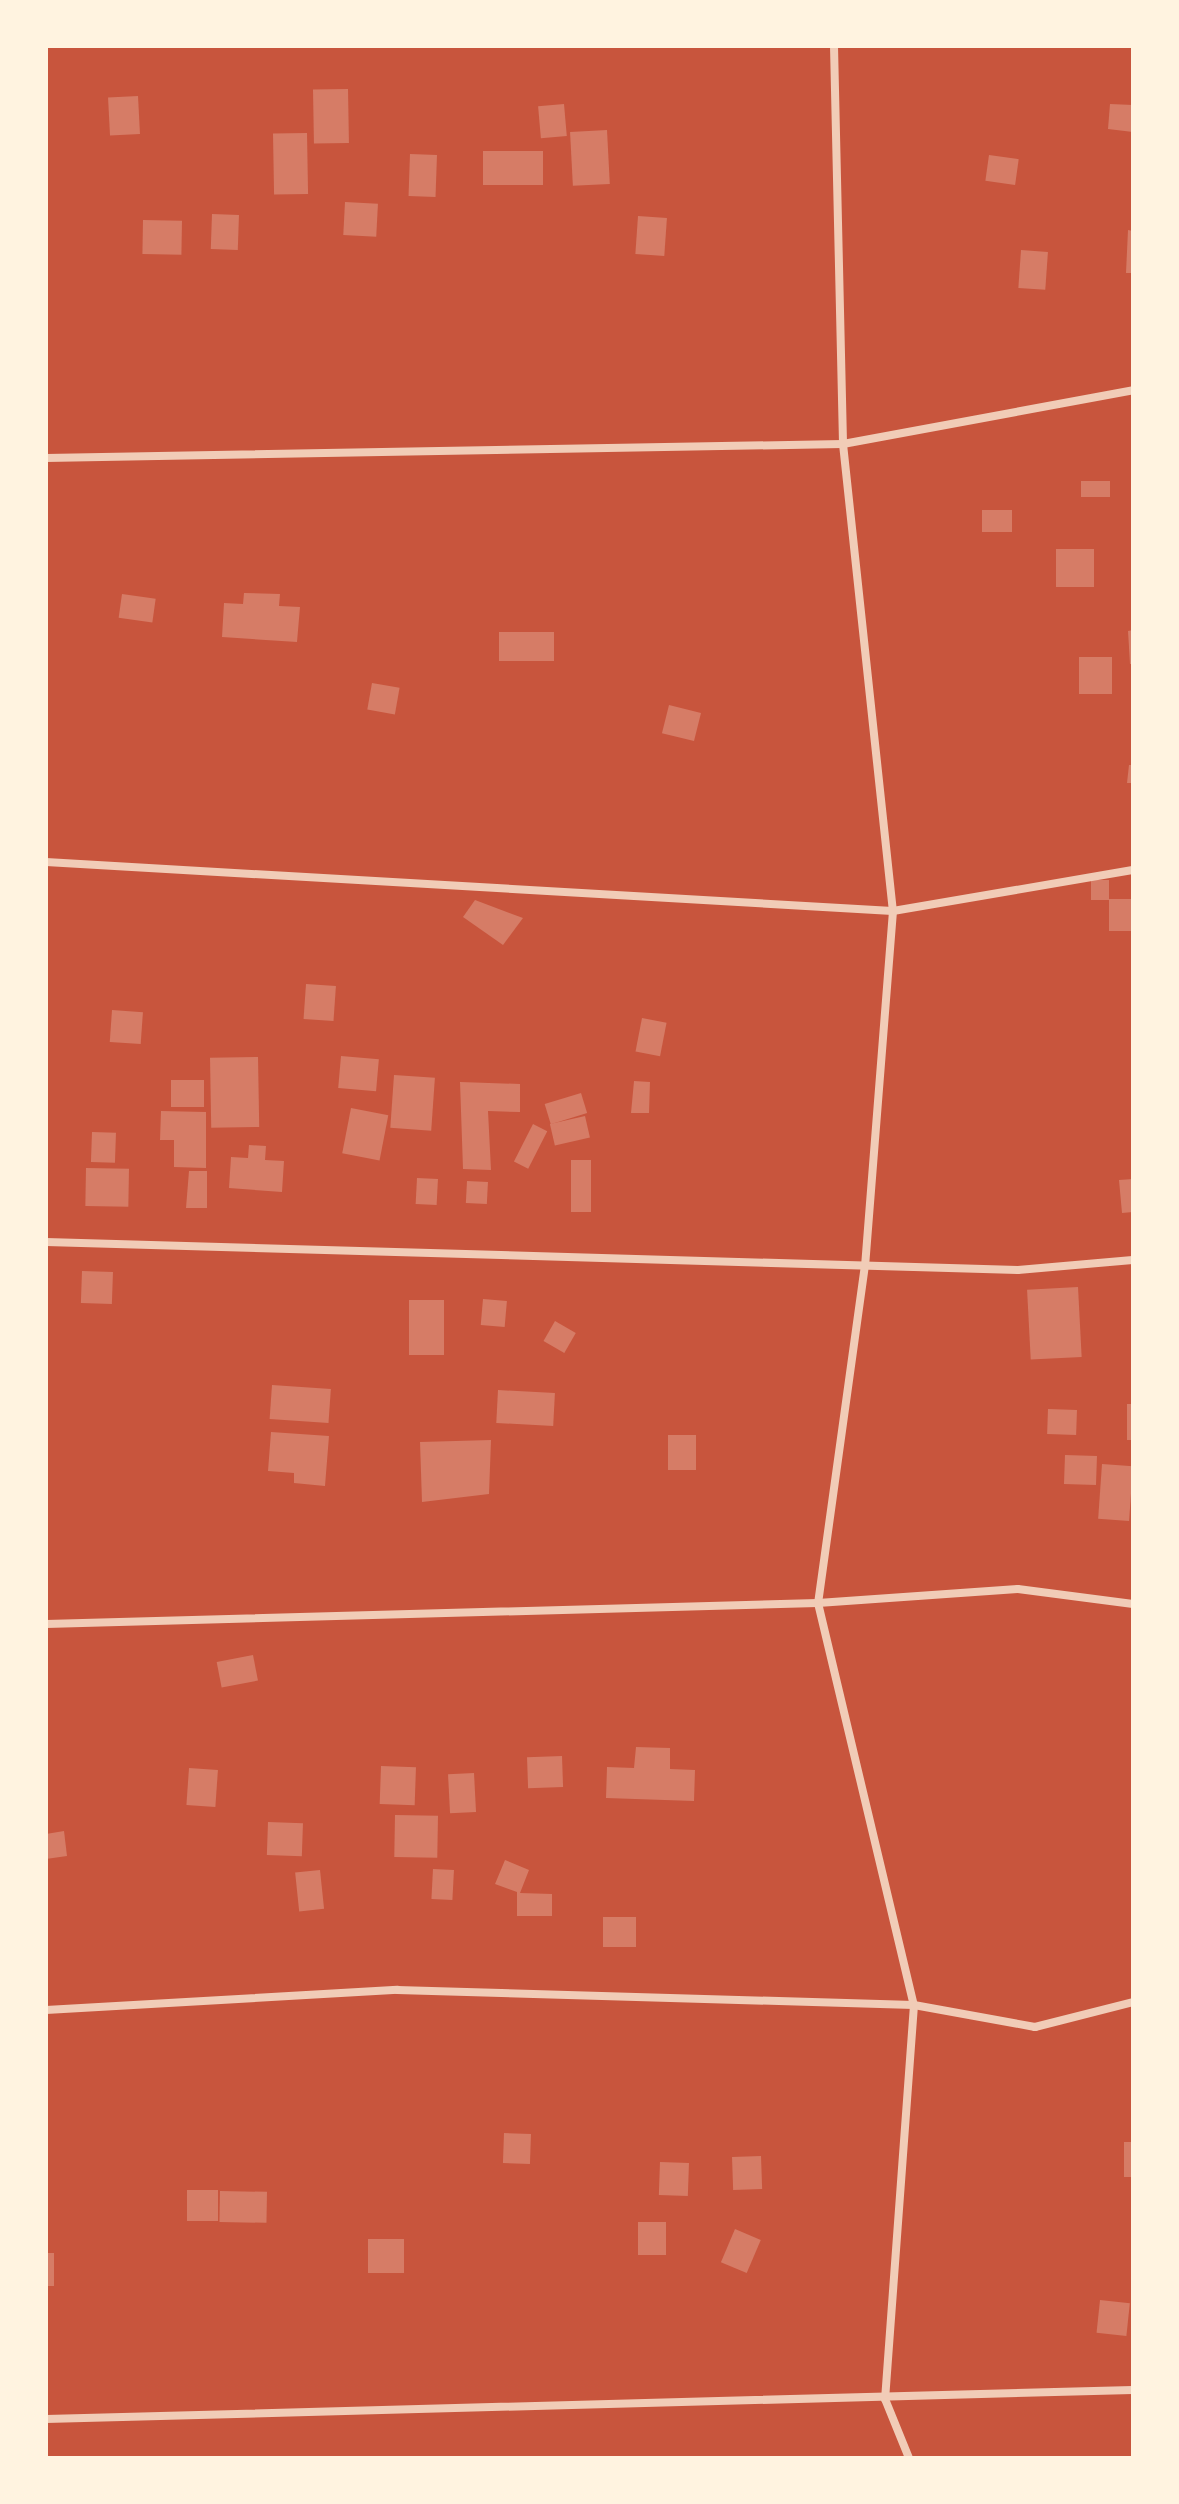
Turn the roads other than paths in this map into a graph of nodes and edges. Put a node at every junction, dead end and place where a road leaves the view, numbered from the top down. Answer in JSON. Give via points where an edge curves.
{"nodes":[{"id":1,"x":834,"y":46,"type":"edge"},
{"id":2,"x":1133,"y":390,"type":"edge"},
{"id":3,"x":843,"y":444,"type":"junction"},
{"id":4,"x":46,"y":458,"type":"edge"},
{"id":5,"x":46,"y":862,"type":"edge"},
{"id":6,"x":1133,"y":870,"type":"edge"},
{"id":7,"x":893,"y":911,"type":"junction"},
{"id":8,"x":46,"y":1242,"type":"edge"},
{"id":9,"x":1133,"y":1260,"type":"edge"},
{"id":10,"x":865,"y":1265,"type":"junction"},
{"id":11,"x":818,"y":1603,"type":"junction"},
{"id":12,"x":1133,"y":1604,"type":"edge"},
{"id":13,"x":46,"y":1624,"type":"edge"},
{"id":14,"x":1133,"y":2002,"type":"edge"},
{"id":15,"x":914,"y":2005,"type":"junction"},
{"id":16,"x":46,"y":2010,"type":"edge"},
{"id":17,"x":1133,"y":2390,"type":"edge"},
{"id":18,"x":885,"y":2399,"type":"junction"},
{"id":19,"x":46,"y":2419,"type":"edge"},
{"id":20,"x":909,"y":2458,"type":"edge"}],
"edges":[{"from":1,"to":3,"type":"street"},
{"from":2,"to":3,"type":"street"},
{"from":3,"to":4,"type":"street"},
{"from":3,"to":7,"type":"street"},
{"from":5,"to":7,"type":"street"},
{"from":6,"to":7,"type":"street"},
{"from":7,"to":10,"type":"street"},
{"from":8,"to":10,"type":"street"},
{"from":9,"to":10,"type":"street","via":[[1018,1270]]},
{"from":10,"to":11,"type":"street"},
{"from":11,"to":12,"type":"street","via":[[1018,1589]]},
{"from":11,"to":13,"type":"street"},
{"from":11,"to":15,"type":"street"},
{"from":14,"to":15,"type":"street","via":[[1035,2027]]},
{"from":15,"to":16,"type":"street","via":[[397,1990]]},
{"from":15,"to":18,"type":"street"},
{"from":17,"to":18,"type":"street"},
{"from":18,"to":19,"type":"street"},
{"from":18,"to":20,"type":"street"}]}
